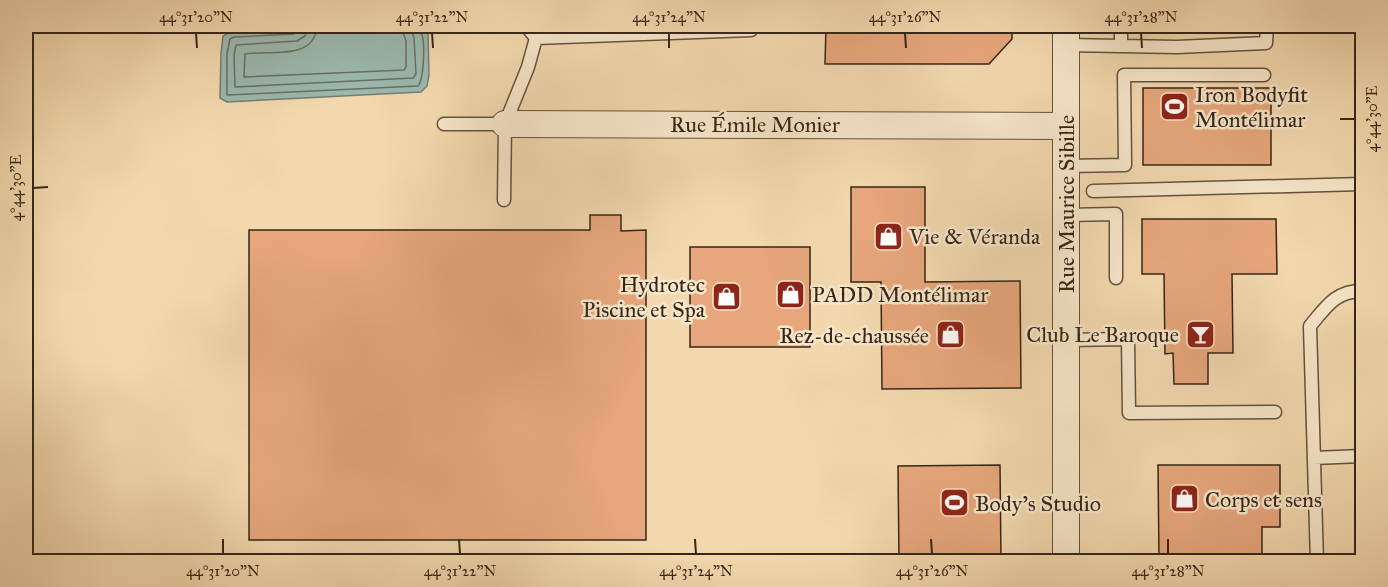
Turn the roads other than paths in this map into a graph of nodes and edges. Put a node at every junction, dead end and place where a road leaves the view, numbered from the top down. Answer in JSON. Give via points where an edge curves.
{"nodes":[{"id":1,"x":526,"y":26,"type":"edge"},
{"id":2,"x":751,"y":26,"type":"edge"},
{"id":3,"x":1121,"y":26,"type":"edge"},
{"id":4,"x":1267,"y":26,"type":"edge"},
{"id":5,"x":609,"y":30,"type":"edge"},
{"id":6,"x":1066,"y":35,"type":"edge"},
{"id":7,"x":537,"y":38,"type":"junction"},
{"id":8,"x":1121,"y":46,"type":"junction"},
{"id":9,"x":1263,"y":75,"type":"dead end"},
{"id":10,"x":444,"y":124,"type":"dead end"},
{"id":11,"x":505,"y":124,"type":"junction"},
{"id":12,"x":1065,"y":126,"type":"junction"},
{"id":13,"x":1066,"y":166,"type":"junction"},
{"id":14,"x":1362,"y":184,"type":"edge"},
{"id":15,"x":1093,"y":191,"type":"dead end"},
{"id":16,"x":504,"y":200,"type":"dead end"},
{"id":17,"x":1066,"y":215,"type":"junction"},
{"id":18,"x":1116,"y":278,"type":"dead end"},
{"id":19,"x":1362,"y":291,"type":"edge"},
{"id":20,"x":1067,"y":340,"type":"junction"},
{"id":21,"x":1275,"y":412,"type":"dead end"},
{"id":22,"x":1362,"y":456,"type":"edge"},
{"id":23,"x":1314,"y":458,"type":"junction"},
{"id":24,"x":1066,"y":561,"type":"edge"},
{"id":25,"x":1317,"y":561,"type":"edge"}],
"edges":[{"from":1,"to":7,"type":"lane"},
{"from":2,"to":5,"type":"lane","via":[[751,30]]},
{"from":3,"to":8,"type":"lane"},
{"from":4,"to":8,"type":"lane","via":[[1266,43]]},
{"from":5,"to":7,"type":"lane"},
{"from":6,"to":8,"type":"lane"},
{"from":6,"to":12,"type":"street","name":"Rue Maurice Sibille"},
{"from":7,"to":11,"type":"lane"},
{"from":9,"to":13,"type":"lane","via":[[1124,75],[1125,165]]},
{"from":10,"to":11,"type":"lane","name":"Rue Émile Monier"},
{"from":11,"to":12,"type":"street","name":"Rue Émile Monier"},
{"from":11,"to":16,"type":"lane"},
{"from":12,"to":13,"type":"street","name":"Rue Maurice Sibille"},
{"from":13,"to":17,"type":"street","name":"Rue Maurice Sibille"},
{"from":14,"to":15,"type":"lane"},
{"from":17,"to":18,"type":"lane","via":[[1116,214]]},
{"from":17,"to":20,"type":"street","name":"Rue Maurice Sibille"},
{"from":19,"to":23,"type":"lane","via":[[1332,299],[1310,326]]},
{"from":20,"to":21,"type":"lane","via":[[1128,339],[1129,413]]},
{"from":20,"to":24,"type":"street","name":"Rue Maurice Sibille"},
{"from":22,"to":23,"type":"lane"},
{"from":23,"to":25,"type":"lane"}]}
